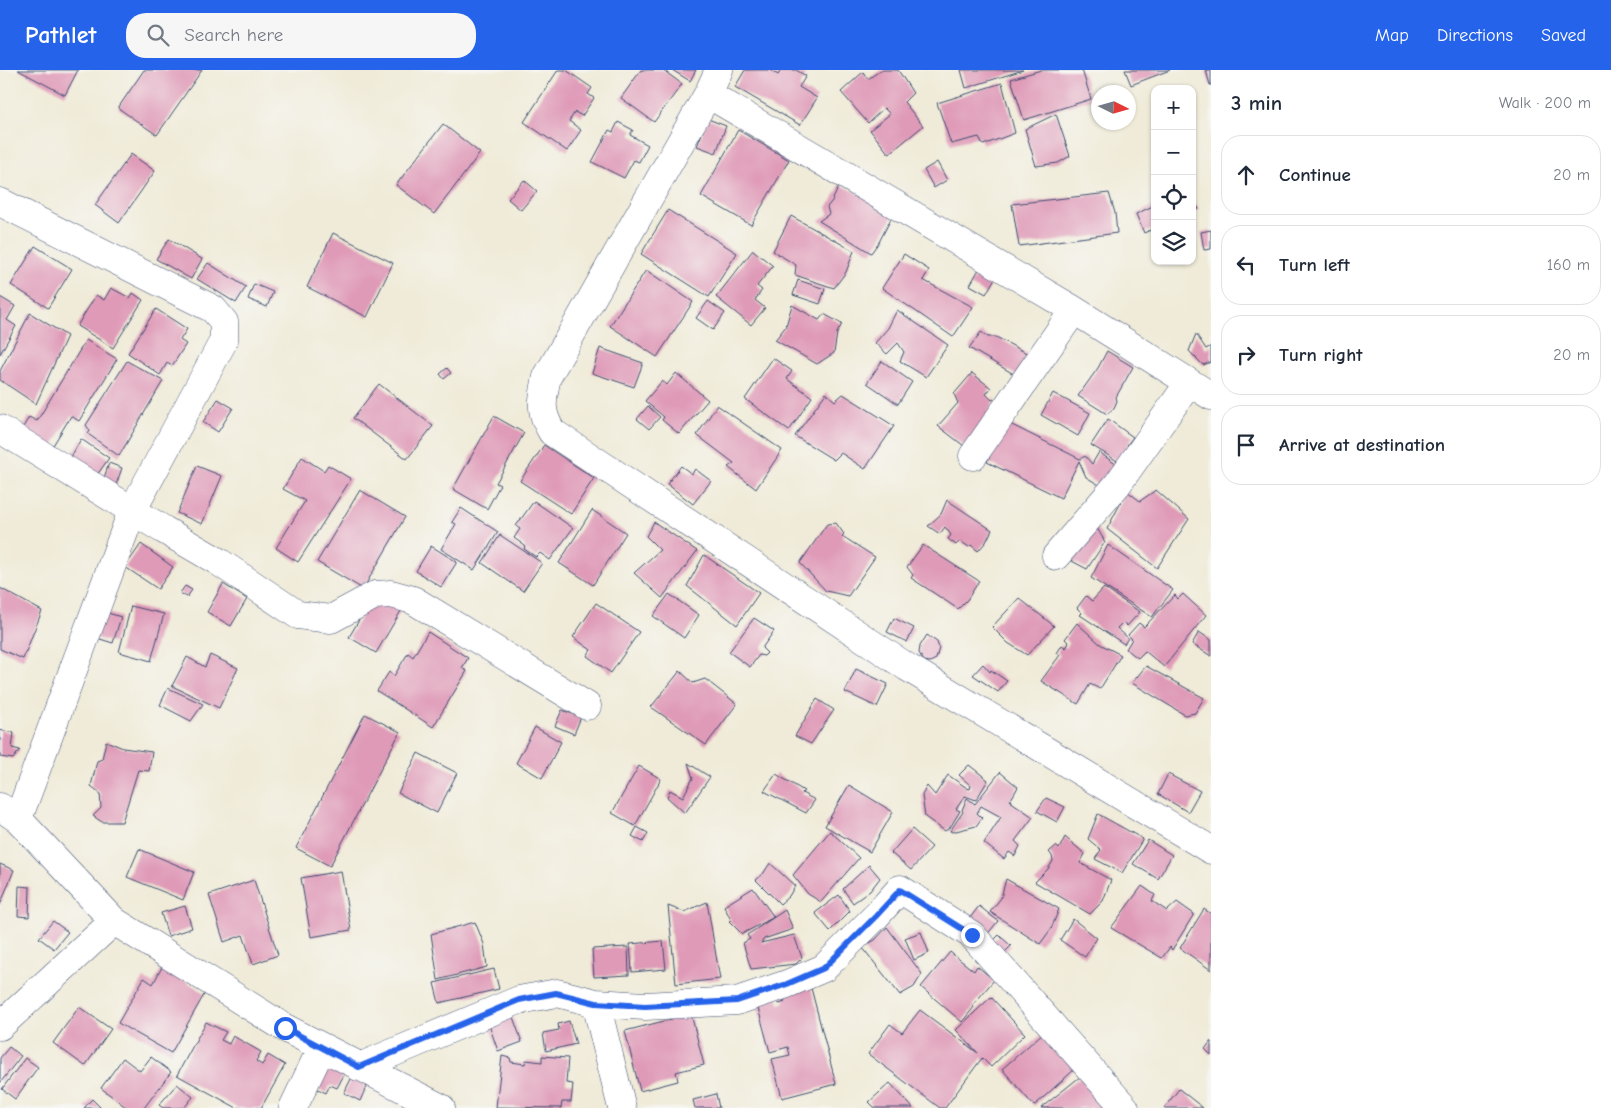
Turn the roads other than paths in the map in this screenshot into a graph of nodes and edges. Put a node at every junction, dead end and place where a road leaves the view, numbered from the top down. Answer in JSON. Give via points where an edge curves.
{"nodes":[{"id":1,"x":714,"y":82,"type":"edge"},
{"id":2,"x":0,"y":202,"type":"edge"},
{"id":3,"x":1074,"y":310,"type":"junction"},
{"id":4,"x":1200,"y":389,"type":"edge"},
{"id":5,"x":0,"y":429,"type":"edge"},
{"id":6,"x":973,"y":456,"type":"dead end"},
{"id":7,"x":132,"y":511,"type":"junction"},
{"id":8,"x":1056,"y":556,"type":"dead end"},
{"id":9,"x":588,"y":706,"type":"dead end"},
{"id":10,"x":9,"y":813,"type":"edge"},
{"id":11,"x":1211,"y":850,"type":"edge"},
{"id":12,"x":114,"y":921,"type":"junction"},
{"id":13,"x":596,"y":1003,"type":"junction"},
{"id":14,"x":0,"y":1026,"type":"edge"},
{"id":15,"x":322,"y":1047,"type":"junction"},
{"id":16,"x":359,"y":1067,"type":"junction"},
{"id":17,"x":293,"y":1108,"type":"edge"},
{"id":18,"x":441,"y":1108,"type":"edge"},
{"id":19,"x":622,"y":1108,"type":"edge"},
{"id":20,"x":1125,"y":1108,"type":"edge"}],
"edges":[{"from":1,"to":3,"type":"street"},
{"from":1,"to":11,"type":"street","via":[[546,377],[541,403],[544,420],[552,432],[906,668]]},
{"from":2,"to":7,"type":"street","via":[[213,309],[224,322],[224,340]]},
{"from":3,"to":4,"type":"street"},
{"from":3,"to":6,"type":"street"},
{"from":4,"to":8,"type":"street"},
{"from":5,"to":7,"type":"street"},
{"from":7,"to":9,"type":"street","via":[[219,562],[298,615],[331,619],[376,595],[391,594],[413,600]]},
{"from":7,"to":10,"type":"street"},
{"from":10,"to":12,"type":"street"},
{"from":12,"to":14,"type":"street"},
{"from":12,"to":15,"type":"street","via":[[285,1028]]},
{"from":13,"to":16,"type":"street","via":[[556,993],[519,1000]]},
{"from":13,"to":19,"type":"street"},
{"from":13,"to":20,"type":"street","via":[[645,1006],[737,1001],[787,984],[824,968],[900,890],[972,935]]},
{"from":15,"to":16,"type":"street"},
{"from":15,"to":17,"type":"street"},
{"from":16,"to":18,"type":"street"}]}
